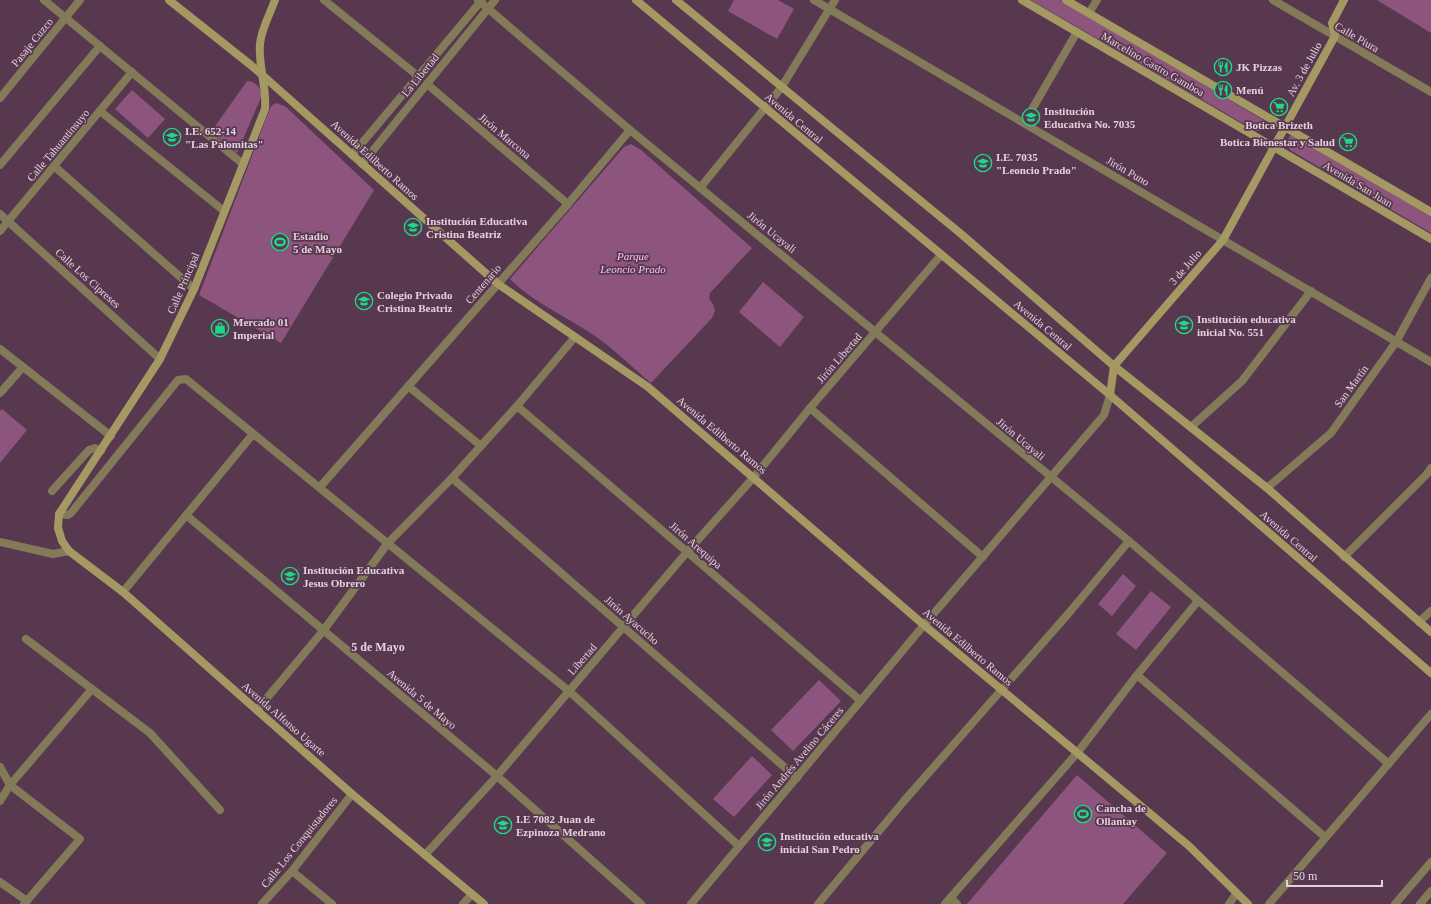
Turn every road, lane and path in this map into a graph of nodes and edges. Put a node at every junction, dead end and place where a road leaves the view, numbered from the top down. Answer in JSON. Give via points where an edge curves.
{"nodes":[{"id":1,"x":44,"y":0,"type":"edge"},
{"id":2,"x":80,"y":0,"type":"edge"},
{"id":3,"x":168,"y":0,"type":"edge"},
{"id":4,"x":274,"y":0,"type":"edge"},
{"id":5,"x":324,"y":0,"type":"edge"},
{"id":6,"x":495,"y":0,"type":"edge"},
{"id":7,"x":636,"y":0,"type":"edge"},
{"id":8,"x":676,"y":0,"type":"edge"},
{"id":9,"x":814,"y":0,"type":"edge"},
{"id":10,"x":835,"y":0,"type":"edge"},
{"id":11,"x":1022,"y":0,"type":"edge"},
{"id":12,"x":1066,"y":0,"type":"edge"},
{"id":13,"x":1097,"y":0,"type":"edge"},
{"id":14,"x":1273,"y":0,"type":"edge"},
{"id":15,"x":1344,"y":0,"type":"edge"},
{"id":16,"x":480,"y":1,"type":"edge"},
{"id":17,"x":488,"y":8,"type":"junction"},
{"id":18,"x":830,"y":10,"type":"junction"},
{"id":19,"x":1089,"y":13,"type":"junction"},
{"id":20,"x":66,"y":18,"type":"junction"},
{"id":21,"x":1077,"y":32,"type":"junction"},
{"id":22,"x":1335,"y":36,"type":"junction"},
{"id":23,"x":100,"y":46,"type":"junction"},
{"id":24,"x":132,"y":72,"type":"junction"},
{"id":25,"x":263,"y":76,"type":"junction"},
{"id":26,"x":418,"y":76,"type":"junction"},
{"id":27,"x":426,"y":84,"type":"junction"},
{"id":28,"x":781,"y":88,"type":"junction"},
{"id":29,"x":1431,"y":92,"type":"edge"},
{"id":30,"x":0,"y":98,"type":"edge"},
{"id":31,"x":765,"y":108,"type":"junction"},
{"id":32,"x":100,"y":111,"type":"junction"},
{"id":33,"x":1024,"y":123,"type":"junction"},
{"id":34,"x":1284,"y":128,"type":"junction"},
{"id":35,"x":630,"y":130,"type":"junction"},
{"id":36,"x":1274,"y":147,"type":"junction"},
{"id":37,"x":352,"y":155,"type":"junction"},
{"id":38,"x":243,"y":164,"type":"junction"},
{"id":39,"x":362,"y":164,"type":"junction"},
{"id":40,"x":0,"y":165,"type":"edge"},
{"id":41,"x":54,"y":166,"type":"junction"},
{"id":42,"x":700,"y":188,"type":"junction"},
{"id":43,"x":568,"y":204,"type":"junction"},
{"id":44,"x":224,"y":211,"type":"junction"},
{"id":45,"x":1431,"y":212,"type":"edge"},
{"id":46,"x":0,"y":214,"type":"edge"},
{"id":47,"x":9,"y":221,"type":"junction"},
{"id":48,"x":0,"y":231,"type":"edge"},
{"id":49,"x":1431,"y":239,"type":"edge"},
{"id":50,"x":1223,"y":240,"type":"junction"},
{"id":51,"x":941,"y":255,"type":"junction"},
{"id":52,"x":1431,"y":278,"type":"edge"},
{"id":53,"x":498,"y":284,"type":"junction"},
{"id":54,"x":194,"y":289,"type":"junction"},
{"id":55,"x":1311,"y":291,"type":"junction"},
{"id":56,"x":876,"y":332,"type":"junction"},
{"id":57,"x":575,"y":336,"type":"junction"},
{"id":58,"x":1396,"y":342,"type":"junction"},
{"id":59,"x":0,"y":349,"type":"edge"},
{"id":60,"x":160,"y":359,"type":"junction"},
{"id":61,"x":1431,"y":362,"type":"edge"},
{"id":62,"x":1114,"y":366,"type":"junction"},
{"id":63,"x":23,"y":367,"type":"junction"},
{"id":64,"x":408,"y":386,"type":"junction"},
{"id":65,"x":0,"y":393,"type":"edge"},
{"id":66,"x":1110,"y":395,"type":"junction"},
{"id":67,"x":517,"y":406,"type":"junction"},
{"id":68,"x":810,"y":408,"type":"junction"},
{"id":69,"x":1191,"y":427,"type":"junction"},
{"id":70,"x":253,"y":434,"type":"junction"},
{"id":71,"x":111,"y":436,"type":"junction"},
{"id":72,"x":481,"y":446,"type":"junction"},
{"id":73,"x":101,"y":451,"type":"junction"},
{"id":74,"x":1431,"y":468,"type":"edge"},
{"id":75,"x":754,"y":477,"type":"junction"},
{"id":76,"x":1051,"y":477,"type":"junction"},
{"id":77,"x":452,"y":478,"type":"junction"},
{"id":78,"x":320,"y":487,"type":"junction"},
{"id":79,"x":1267,"y":488,"type":"junction"},
{"id":80,"x":52,"y":491,"type":"dead end"},
{"id":81,"x":59,"y":514,"type":"junction"},
{"id":82,"x":186,"y":515,"type":"junction"},
{"id":83,"x":1129,"y":541,"type":"junction"},
{"id":84,"x":0,"y":542,"type":"edge"},
{"id":85,"x":388,"y":543,"type":"junction"},
{"id":86,"x":69,"y":551,"type":"junction"},
{"id":87,"x":687,"y":552,"type":"junction"},
{"id":88,"x":983,"y":556,"type":"junction"},
{"id":89,"x":1344,"y":557,"type":"junction"},
{"id":90,"x":123,"y":592,"type":"junction"},
{"id":91,"x":1198,"y":601,"type":"junction"},
{"id":92,"x":1431,"y":611,"type":"edge"},
{"id":93,"x":1419,"y":622,"type":"junction"},
{"id":94,"x":924,"y":625,"type":"junction"},
{"id":95,"x":623,"y":627,"type":"junction"},
{"id":96,"x":323,"y":631,"type":"junction"},
{"id":97,"x":1431,"y":632,"type":"edge"},
{"id":98,"x":26,"y":639,"type":"dead end"},
{"id":99,"x":1431,"y":673,"type":"edge"},
{"id":100,"x":1137,"y":675,"type":"junction"},
{"id":101,"x":92,"y":689,"type":"junction"},
{"id":102,"x":1001,"y":689,"type":"junction"},
{"id":103,"x":569,"y":690,"type":"junction"},
{"id":104,"x":861,"y":701,"type":"junction"},
{"id":105,"x":258,"y":710,"type":"junction"},
{"id":106,"x":1431,"y":714,"type":"edge"},
{"id":107,"x":1078,"y":752,"type":"junction"},
{"id":108,"x":1389,"y":764,"type":"junction"},
{"id":109,"x":0,"y":767,"type":"edge"},
{"id":110,"x":497,"y":776,"type":"junction"},
{"id":111,"x":797,"y":778,"type":"junction"},
{"id":112,"x":10,"y":785,"type":"junction"},
{"id":113,"x":352,"y":794,"type":"junction"},
{"id":114,"x":0,"y":801,"type":"edge"},
{"id":115,"x":220,"y":810,"type":"dead end"},
{"id":116,"x":1325,"y":837,"type":"junction"},
{"id":117,"x":740,"y":846,"type":"junction"},
{"id":118,"x":425,"y":855,"type":"junction"},
{"id":119,"x":1431,"y":862,"type":"edge"},
{"id":120,"x":292,"y":871,"type":"junction"},
{"id":121,"x":0,"y":882,"type":"edge"},
{"id":122,"x":1431,"y":891,"type":"edge"},
{"id":123,"x":472,"y":894,"type":"junction"},
{"id":124,"x":1236,"y":894,"type":"junction"},
{"id":125,"x":948,"y":901,"type":"edge"},
{"id":126,"x":25,"y":902,"type":"edge"},
{"id":127,"x":262,"y":904,"type":"edge"},
{"id":128,"x":332,"y":904,"type":"edge"},
{"id":129,"x":463,"y":904,"type":"edge"},
{"id":130,"x":484,"y":904,"type":"edge"},
{"id":131,"x":641,"y":904,"type":"edge"},
{"id":132,"x":691,"y":904,"type":"edge"},
{"id":133,"x":818,"y":904,"type":"edge"},
{"id":134,"x":957,"y":904,"type":"edge"},
{"id":135,"x":1229,"y":904,"type":"edge"},
{"id":136,"x":1248,"y":904,"type":"edge"},
{"id":137,"x":1269,"y":904,"type":"edge"},
{"id":138,"x":1395,"y":904,"type":"edge"},
{"id":139,"x":1420,"y":904,"type":"edge"}],
"edges":[{"from":1,"to":20,"type":"street"},
{"from":2,"to":20,"type":"street","name":"Pasaje Cuzco"},
{"from":3,"to":25,"type":"street","name":"Avenida Edilberto Ramos"},
{"from":4,"to":25,"type":"street","name":"Calle Principal","via":[[260,42],[259,59]]},
{"from":5,"to":26,"type":"street"},
{"from":6,"to":17,"type":"street","name":"La Libertad"},
{"from":7,"to":31,"type":"street","name":"Avenida Central"},
{"from":8,"to":28,"type":"street","name":"Avenida Central"},
{"from":9,"to":18,"type":"street","name":"Jirón Puno"},
{"from":10,"to":18,"type":"street"},
{"from":11,"to":21,"type":"street","name":"Marcelino Castro Gamboa"},
{"from":12,"to":19,"type":"street","name":"Marcelino Castro Gamboa"},
{"from":13,"to":19,"type":"street"},
{"from":14,"to":22,"type":"street","name":"Calle Piura"},
{"from":15,"to":22,"type":"street","name":"Av. 3 de Julio","via":[[1332,23]]},
{"from":16,"to":17,"type":"street","name":"Jirón Ucayali"},
{"from":16,"to":26,"type":"street","name":"La Libertad"},
{"from":17,"to":27,"type":"street","name":"La Libertad"},
{"from":17,"to":35,"type":"street","name":"Jirón Ucayali"},
{"from":18,"to":28,"type":"street"},
{"from":18,"to":33,"type":"street","name":"Jirón Puno"},
{"from":19,"to":34,"type":"street","name":"Marcelino Castro Gamboa"},
{"from":20,"to":23,"type":"street"},
{"from":20,"to":30,"type":"street","name":"Pasaje Cuzco"},
{"from":21,"to":33,"type":"street"},
{"from":21,"to":36,"type":"street","name":"Marcelino Castro Gamboa"},
{"from":22,"to":29,"type":"street","name":"Calle Piura"},
{"from":22,"to":34,"type":"street","name":"Av. 3 de Julio"},
{"from":23,"to":24,"type":"street"},
{"from":23,"to":40,"type":"street"},
{"from":24,"to":32,"type":"street","name":"Calle Tahuantinsuyo"},
{"from":24,"to":38,"type":"street"},
{"from":25,"to":37,"type":"street","name":"Avenida Edilberto Ramos"},
{"from":25,"to":38,"type":"street","name":"Calle Principal","via":[[265,109]]},
{"from":26,"to":37,"type":"street","name":"La Libertad"},
{"from":27,"to":39,"type":"street","name":"La Libertad"},
{"from":27,"to":43,"type":"street","name":"Jirón Marcona"},
{"from":28,"to":31,"type":"street"},
{"from":28,"to":62,"type":"street","name":"Avenida Central","via":[[960,233]]},
{"from":31,"to":42,"type":"street"},
{"from":31,"to":51,"type":"street","name":"Avenida Central"},
{"from":32,"to":41,"type":"street","name":"Calle Tahuantinsuyo"},
{"from":32,"to":44,"type":"street"},
{"from":33,"to":50,"type":"street","name":"Jirón Puno"},
{"from":34,"to":36,"type":"street","name":"Av. 3 de Julio"},
{"from":34,"to":45,"type":"street","name":"Avenida San Juan"},
{"from":35,"to":42,"type":"street","name":"Jirón Ucayali"},
{"from":35,"to":43,"type":"street","name":"Centenario"},
{"from":36,"to":49,"type":"street","name":"Avenida San Juan"},
{"from":36,"to":50,"type":"street","name":"3 de Julio"},
{"from":37,"to":39,"type":"street","name":"Avenida Edilberto Ramos"},
{"from":38,"to":44,"type":"street","name":"Calle Principal"},
{"from":39,"to":53,"type":"street","name":"Avenida Edilberto Ramos"},
{"from":41,"to":47,"type":"street","name":"Calle Tahuantinsuyo"},
{"from":41,"to":54,"type":"street"},
{"from":42,"to":56,"type":"street","name":"Jirón Ucayali"},
{"from":43,"to":53,"type":"street","name":"Centenario"},
{"from":44,"to":54,"type":"street","name":"Calle Principal"},
{"from":46,"to":47,"type":"street","name":"Calle Los Cipreses"},
{"from":47,"to":48,"type":"street","name":"Calle Tahuantinsuyo"},
{"from":47,"to":60,"type":"street","name":"Calle Los Cipreses"},
{"from":50,"to":55,"type":"street","name":"Jirón Puno"},
{"from":50,"to":62,"type":"street","name":"3 de Julio"},
{"from":51,"to":56,"type":"street","name":"Jirón Libertad"},
{"from":51,"to":66,"type":"street","name":"Avenida Central"},
{"from":52,"to":58,"type":"street","name":"San Martín"},
{"from":53,"to":57,"type":"street","name":"Avenida Edilberto Ramos"},
{"from":53,"to":64,"type":"street","name":"Centenario"},
{"from":54,"to":60,"type":"street","name":"Calle Principal"},
{"from":55,"to":58,"type":"street","name":"Jirón Puno"},
{"from":55,"to":69,"type":"street","via":[[1242,381]]},
{"from":56,"to":68,"type":"street","name":"Jirón Libertad"},
{"from":56,"to":76,"type":"street","name":"Jirón Ucayali"},
{"from":57,"to":67,"type":"street"},
{"from":57,"to":75,"type":"street","name":"Avenida Edilberto Ramos","via":[[648,387]]},
{"from":58,"to":61,"type":"street","name":"Jirón Puno"},
{"from":58,"to":79,"type":"street","name":"San Martín","via":[[1331,433]]},
{"from":59,"to":63,"type":"street"},
{"from":60,"to":71,"type":"street","name":"Calle Principal"},
{"from":62,"to":66,"type":"street"},
{"from":62,"to":69,"type":"street","name":"Avenida Central"},
{"from":63,"to":65,"type":"street"},
{"from":63,"to":71,"type":"street"},
{"from":64,"to":72,"type":"street"},
{"from":64,"to":78,"type":"street","name":"Centenario"},
{"from":66,"to":76,"type":"street","name":"Jirón Andrés Avelino Cáceres","via":[[1104,415]]},
{"from":66,"to":99,"type":"street","name":"Avenida Central"},
{"from":67,"to":72,"type":"street"},
{"from":67,"to":87,"type":"street","name":"Jirón Arequipa"},
{"from":68,"to":75,"type":"street","name":"Jirón Libertad"},
{"from":68,"to":88,"type":"street"},
{"from":69,"to":79,"type":"street","name":"Avenida Central"},
{"from":70,"to":78,"type":"street"},
{"from":70,"to":81,"type":"street","via":[[186,379],[178,380],[71,513]]},
{"from":70,"to":82,"type":"street"},
{"from":71,"to":73,"type":"street","name":"Calle Principal"},
{"from":72,"to":77,"type":"street"},
{"from":73,"to":80,"type":"street","via":[[94,448],[89,450]]},
{"from":73,"to":81,"type":"street","name":"Calle Principal"},
{"from":74,"to":89,"type":"street"},
{"from":75,"to":87,"type":"street","name":"Libertad"},
{"from":75,"to":94,"type":"street","name":"Avenida Edilberto Ramos"},
{"from":76,"to":83,"type":"street","name":"Jirón Ucayali"},
{"from":76,"to":88,"type":"street","name":"Jirón Andrés Avelino Cáceres"},
{"from":77,"to":85,"type":"street"},
{"from":77,"to":95,"type":"street","name":"Jirón Ayacucho"},
{"from":78,"to":85,"type":"street"},
{"from":79,"to":89,"type":"street","name":"Avenida Central"},
{"from":81,"to":86,"type":"street","via":[[58,528],[62,541]]},
{"from":82,"to":90,"type":"street"},
{"from":82,"to":96,"type":"street","name":"Avenida 5 de Mayo"},
{"from":83,"to":91,"type":"street","name":"Jirón Ucayali"},
{"from":83,"to":102,"type":"street"},
{"from":84,"to":86,"type":"street","via":[[53,554]]},
{"from":85,"to":96,"type":"street"},
{"from":85,"to":103,"type":"street"},
{"from":86,"to":90,"type":"street","name":"Avenida Alfonso Ugarte"},
{"from":87,"to":95,"type":"street","name":"Libertad"},
{"from":87,"to":104,"type":"street","name":"Jirón Arequipa"},
{"from":88,"to":94,"type":"street","name":"Jirón Andrés Avelino Cáceres"},
{"from":89,"to":93,"type":"street","name":"Avenida Central"},
{"from":90,"to":105,"type":"street","name":"Avenida Alfonso Ugarte"},
{"from":91,"to":100,"type":"street"},
{"from":91,"to":108,"type":"street","name":"Jirón Ucayali"},
{"from":92,"to":93,"type":"street"},
{"from":93,"to":97,"type":"street","name":"Avenida Central"},
{"from":94,"to":102,"type":"street","name":"Avenida Edilberto Ramos"},
{"from":94,"to":104,"type":"street","name":"Jirón Andrés Avelino Cáceres"},
{"from":95,"to":103,"type":"street","name":"Libertad"},
{"from":95,"to":111,"type":"street","name":"Jirón Ayacucho"},
{"from":96,"to":105,"type":"street"},
{"from":96,"to":110,"type":"street","name":"Avenida 5 de Mayo"},
{"from":98,"to":101,"type":"street"},
{"from":100,"to":107,"type":"street"},
{"from":100,"to":116,"type":"street"},
{"from":101,"to":112,"type":"street"},
{"from":101,"to":115,"type":"street","via":[[150,733]]},
{"from":102,"to":107,"type":"street","name":"Avenida Edilberto Ramos"},
{"from":102,"to":133,"type":"street"},
{"from":103,"to":110,"type":"street","name":"Libertad"},
{"from":103,"to":117,"type":"street"},
{"from":104,"to":111,"type":"street","name":"Jirón Andrés Avelino Cáceres"},
{"from":105,"to":113,"type":"street","name":"Avenida Alfonso Ugarte"},
{"from":106,"to":108,"type":"street"},
{"from":107,"to":124,"type":"street","name":"Avenida Edilberto Ramos","via":[[1189,846]]},
{"from":107,"to":125,"type":"street"},
{"from":108,"to":116,"type":"street"},
{"from":109,"to":112,"type":"street"},
{"from":110,"to":118,"type":"street","name":"Libertad"},
{"from":110,"to":131,"type":"street","name":"Avenida 5 de Mayo"},
{"from":111,"to":117,"type":"street","name":"Jirón Andrés Avelino Cáceres"},
{"from":112,"to":114,"type":"street"},
{"from":112,"to":126,"type":"street","via":[[80,839]]},
{"from":113,"to":118,"type":"street","name":"Avenida Alfonso Ugarte"},
{"from":113,"to":120,"type":"street","name":"Calle Los Conquistadores"},
{"from":116,"to":137,"type":"street"},
{"from":117,"to":132,"type":"street","name":"Jirón Andrés Avelino Cáceres"},
{"from":118,"to":123,"type":"street","name":"Avenida Alfonso Ugarte"},
{"from":119,"to":138,"type":"street"},
{"from":120,"to":127,"type":"street","name":"Calle Los Conquistadores"},
{"from":120,"to":128,"type":"street"},
{"from":121,"to":126,"type":"street"},
{"from":122,"to":139,"type":"street"},
{"from":123,"to":129,"type":"street"},
{"from":123,"to":130,"type":"street","name":"Avenida Alfonso Ugarte"},
{"from":124,"to":135,"type":"street"},
{"from":124,"to":136,"type":"street","name":"Avenida Edilberto Ramos"},
{"from":125,"to":134,"type":"street"}]}
